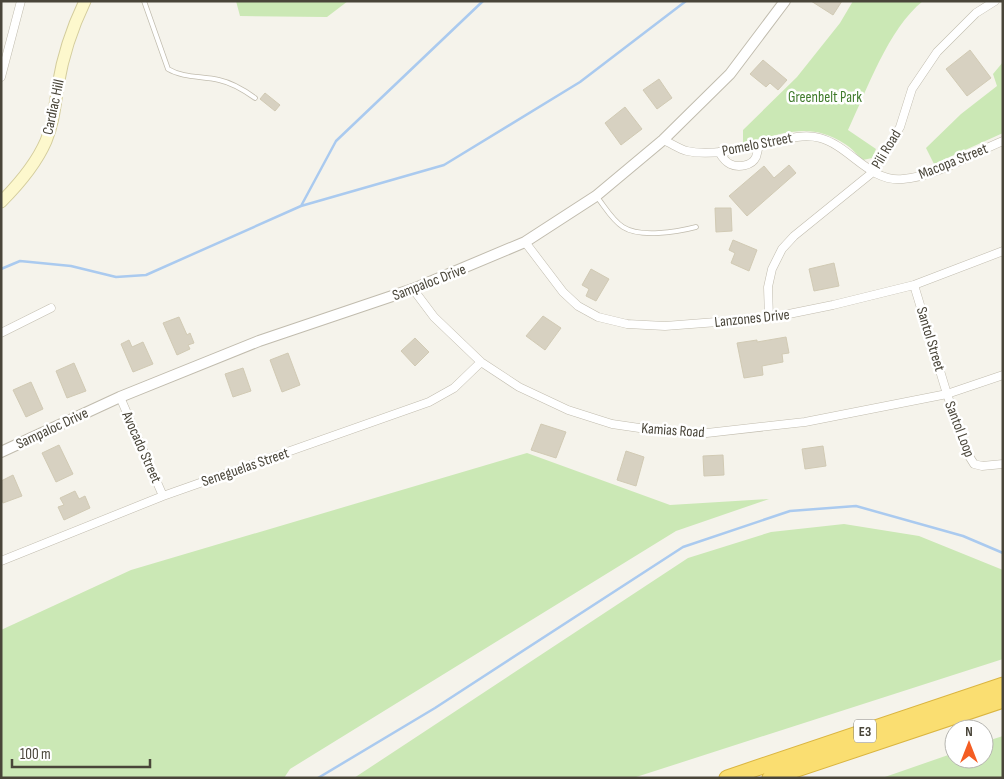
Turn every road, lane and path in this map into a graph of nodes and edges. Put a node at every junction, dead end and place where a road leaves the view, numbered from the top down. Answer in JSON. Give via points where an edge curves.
{"nodes":[{"id":1,"x":21,"y":1,"type":"edge"},
{"id":2,"x":85,"y":1,"type":"edge"},
{"id":3,"x":144,"y":1,"type":"edge"},
{"id":4,"x":785,"y":1,"type":"edge"},
{"id":5,"x":995,"y":1,"type":"edge"},
{"id":6,"x":1,"y":77,"type":"edge"},
{"id":7,"x":255,"y":98,"type":"dead end"},
{"id":8,"x":663,"y":140,"type":"junction"},
{"id":9,"x":1003,"y":140,"type":"edge"},
{"id":10,"x":759,"y":145,"type":"junction"},
{"id":11,"x":719,"y":152,"type":"junction"},
{"id":12,"x":873,"y":172,"type":"junction"},
{"id":13,"x":596,"y":196,"type":"junction"},
{"id":14,"x":1,"y":202,"type":"edge"},
{"id":15,"x":696,"y":227,"type":"dead end"},
{"id":16,"x":525,"y":242,"type":"junction"},
{"id":17,"x":1003,"y":251,"type":"edge"},
{"id":18,"x":914,"y":284,"type":"junction"},
{"id":19,"x":413,"y":289,"type":"junction"},
{"id":20,"x":51,"y":308,"type":"dead end"},
{"id":21,"x":769,"y":318,"type":"junction"},
{"id":22,"x":1,"y":333,"type":"edge"},
{"id":23,"x":481,"y":362,"type":"junction"},
{"id":24,"x":1003,"y":375,"type":"edge"},
{"id":25,"x":947,"y":394,"type":"junction"},
{"id":26,"x":120,"y":397,"type":"junction"},
{"id":27,"x":1,"y":452,"type":"edge"},
{"id":28,"x":1003,"y":464,"type":"edge"},
{"id":29,"x":163,"y":496,"type":"junction"},
{"id":30,"x":1,"y":561,"type":"edge"},
{"id":31,"x":1003,"y":685,"type":"edge"},
{"id":32,"x":1003,"y":700,"type":"edge"},
{"id":33,"x":727,"y":778,"type":"edge"},
{"id":34,"x":770,"y":778,"type":"edge"}],
"edges":[{"from":1,"to":6,"type":"street"},
{"from":2,"to":14,"type":"main road","name":"Cardiac Hill","via":[[64,54],[54,116],[46,140],[34,163]]},
{"from":3,"to":7,"type":"lane","via":[[168,69],[177,75],[221,80]]},
{"from":4,"to":8,"type":"street","name":"Sampaloc Drive","via":[[730,74]]},
{"from":5,"to":12,"type":"street","name":"Pili Road","via":[[976,13],[937,52],[912,89],[900,128]]},
{"from":8,"to":11,"type":"street","name":"Pomelo Street","via":[[688,151]]},
{"from":8,"to":13,"type":"street","name":"Sampaloc Drive"},
{"from":9,"to":12,"type":"street","name":"Macopa Street","via":[[918,177],[902,180]]},
{"from":10,"to":11,"type":"street","name":"Pomelo Street"},
{"from":10,"to":11,"type":"street","via":[[756,157],[744,166],[733,165]]},
{"from":10,"to":12,"type":"street","name":"Pomelo Street","via":[[799,136],[819,138],[842,148]]},
{"from":12,"to":21,"type":"street","name":"Pili Road","via":[[794,236],[782,250],[772,268],[768,286]]},
{"from":13,"to":15,"type":"lane","via":[[623,227],[639,232],[674,232]]},
{"from":13,"to":16,"type":"street","name":"Sampaloc Drive"},
{"from":16,"to":19,"type":"street","name":"Sampaloc Drive"},
{"from":16,"to":21,"type":"street","name":"Lanzones Drive","via":[[563,292],[578,306],[598,316],[628,324],[665,326]]},
{"from":17,"to":18,"type":"street","name":"Lanzones Drive"},
{"from":18,"to":21,"type":"street","name":"Lanzones Drive"},
{"from":18,"to":25,"type":"street","name":"Santol Street"},
{"from":19,"to":23,"type":"street","name":"Kamias Road","via":[[434,317]]},
{"from":19,"to":26,"type":"street","name":"Sampaloc Drive","via":[[259,341]]},
{"from":20,"to":22,"type":"street"},
{"from":23,"to":25,"type":"street","name":"Kamias Road","via":[[519,387],[568,410],[612,424],[698,434],[805,422]]},
{"from":23,"to":29,"type":"street","name":"Seneguelas Street","via":[[454,388],[429,402]]},
{"from":24,"to":25,"type":"street","name":"Kamias Road"},
{"from":25,"to":28,"type":"street","name":"Santol Loop","via":[[974,464]]},
{"from":26,"to":27,"type":"street","name":"Sampaloc Drive"},
{"from":26,"to":29,"type":"street","name":"Avocado Street"},
{"from":29,"to":30,"type":"street","name":"Seneguelas Street"},
{"from":31,"to":33,"type":"highway","number":"E3"},
{"from":32,"to":34,"type":"highway","number":"E3"}]}
